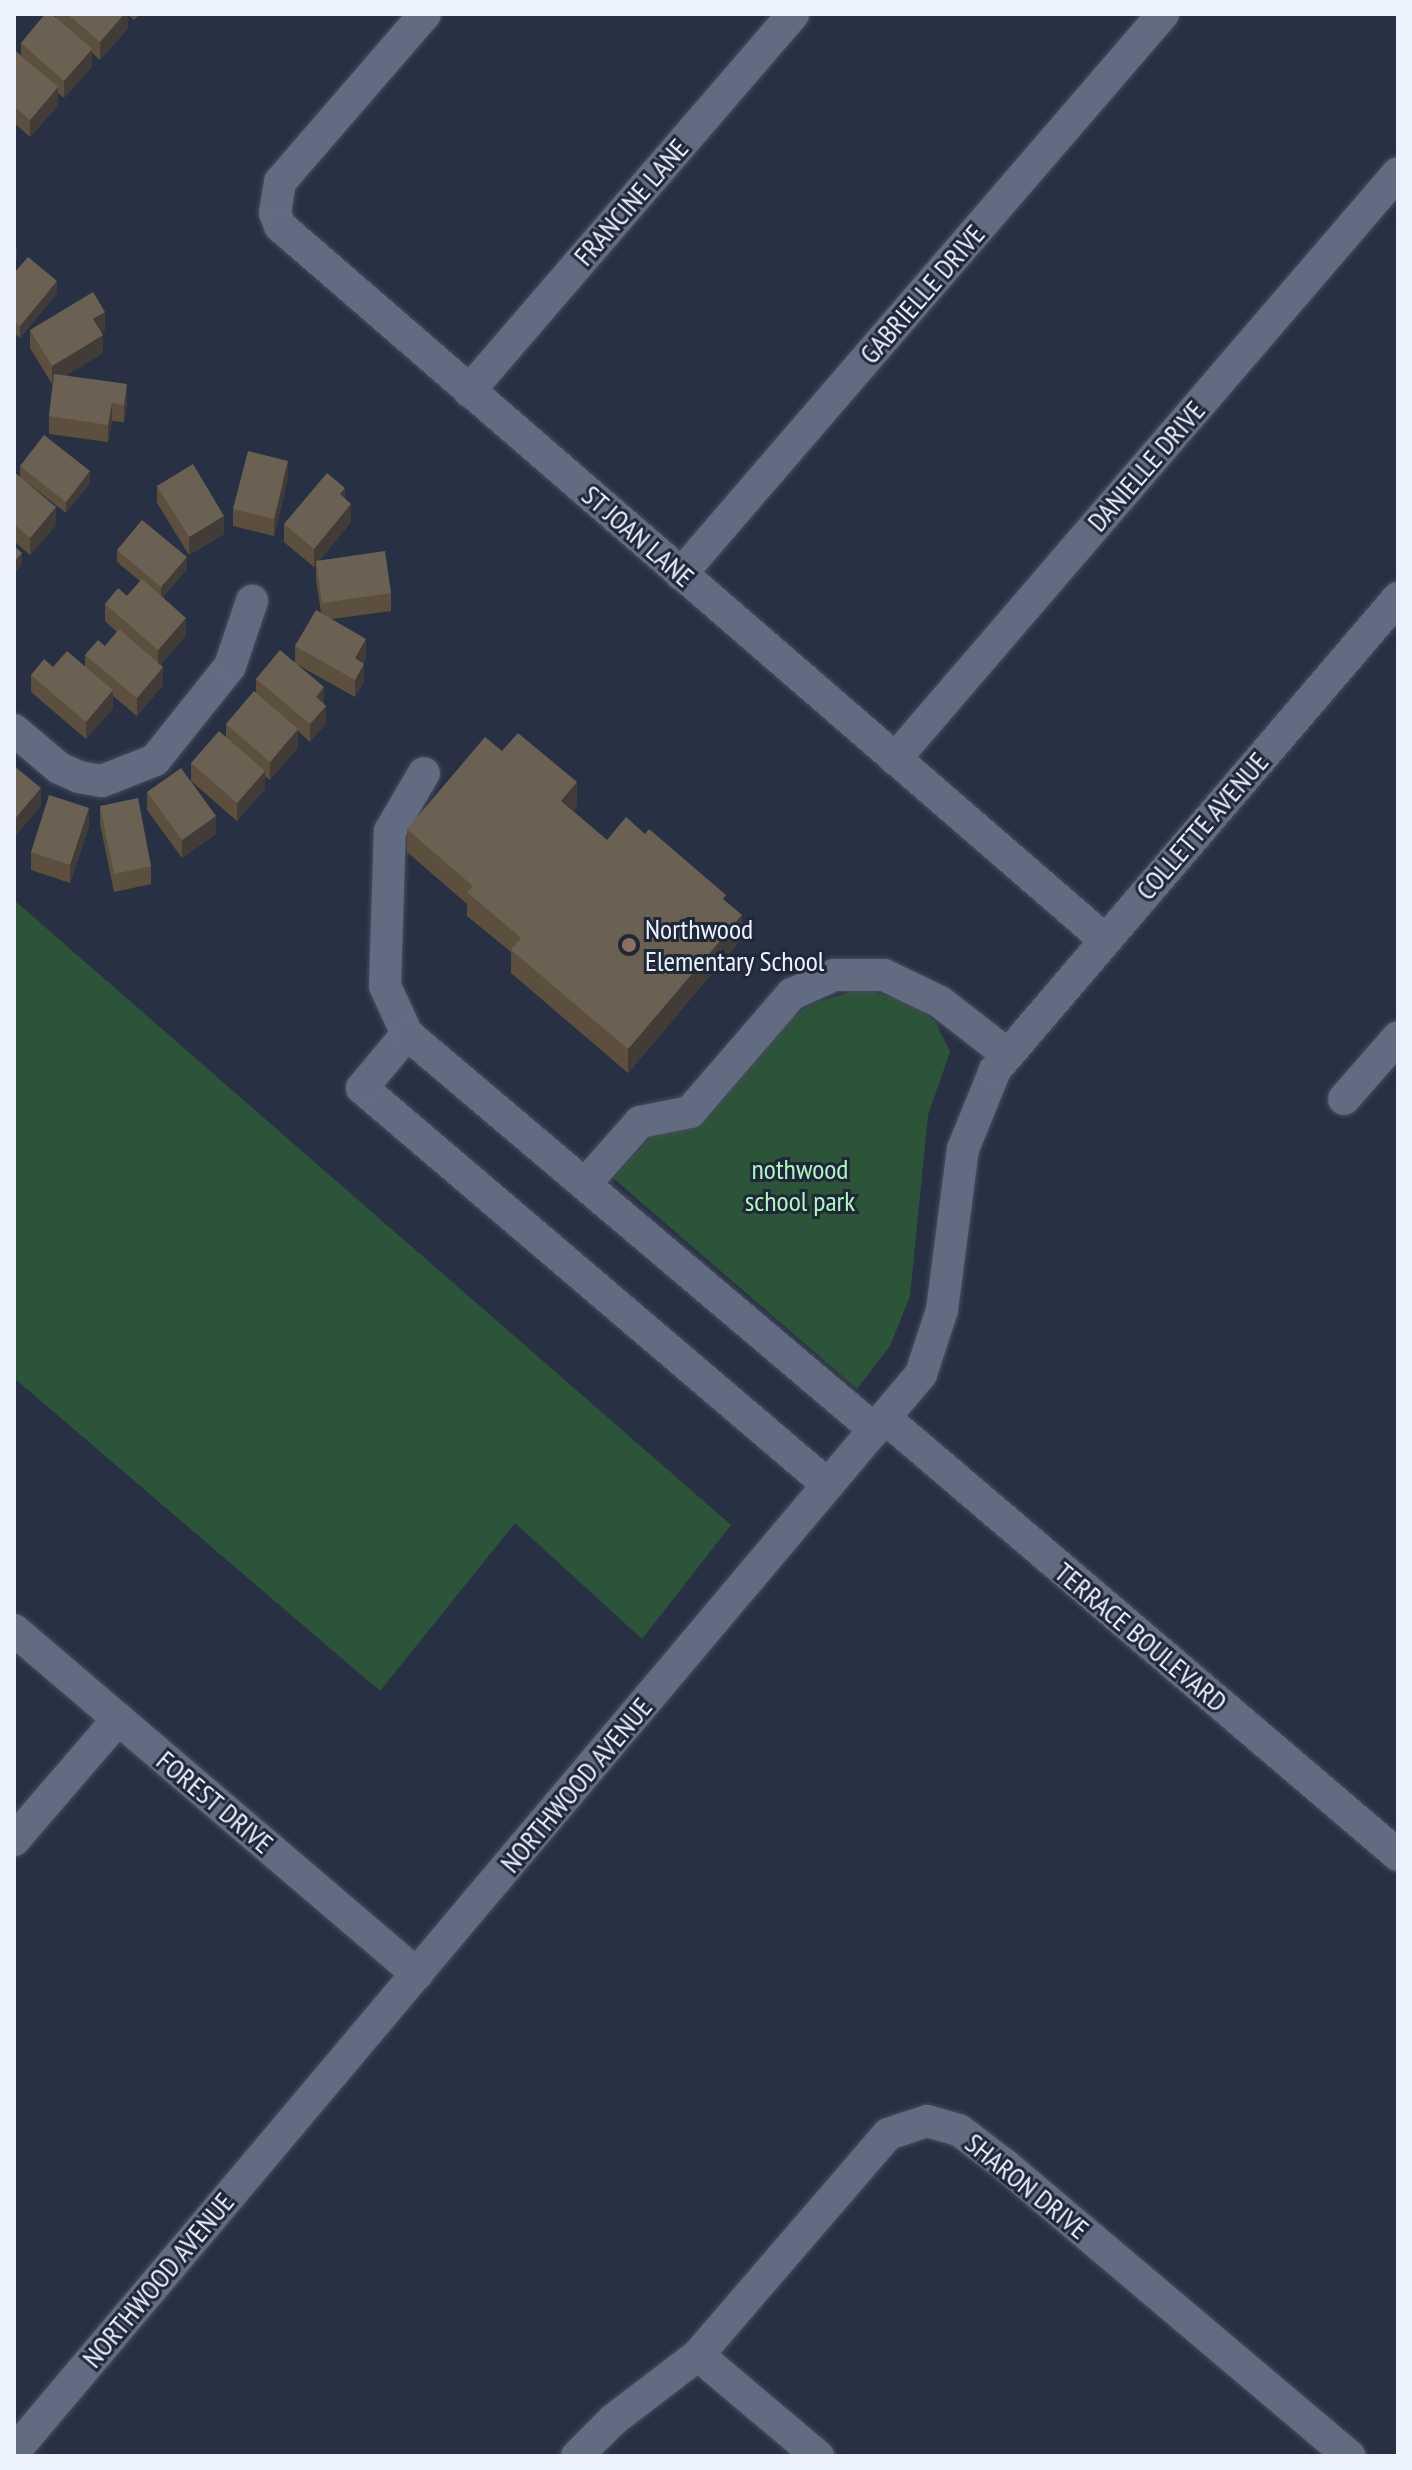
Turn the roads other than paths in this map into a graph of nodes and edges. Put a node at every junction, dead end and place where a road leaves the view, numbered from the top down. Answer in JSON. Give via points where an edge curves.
{"nodes":[{"id":1,"x":425,"y":14,"type":"edge"},
{"id":2,"x":793,"y":14,"type":"edge"},
{"id":3,"x":1163,"y":14,"type":"edge"},
{"id":4,"x":1398,"y":173,"type":"edge"},
{"id":5,"x":469,"y":391,"type":"junction"},
{"id":6,"x":681,"y":574,"type":"junction"},
{"id":7,"x":1398,"y":598,"type":"edge"},
{"id":8,"x":252,"y":601,"type":"dead end"},
{"id":9,"x":14,"y":730,"type":"edge"},
{"id":10,"x":895,"y":759,"type":"junction"},
{"id":11,"x":424,"y":773,"type":"dead end"},
{"id":12,"x":1104,"y":939,"type":"junction"},
{"id":13,"x":407,"y":1034,"type":"junction"},
{"id":14,"x":1398,"y":1037,"type":"edge"},
{"id":15,"x":1007,"y":1054,"type":"junction"},
{"id":16,"x":1344,"y":1099,"type":"dead end"},
{"id":17,"x":585,"y":1184,"type":"junction"},
{"id":18,"x":880,"y":1424,"type":"junction"},
{"id":19,"x":828,"y":1485,"type":"junction"},
{"id":20,"x":14,"y":1630,"type":"edge"},
{"id":21,"x":118,"y":1719,"type":"junction"},
{"id":22,"x":14,"y":1840,"type":"edge"},
{"id":23,"x":1398,"y":1855,"type":"edge"},
{"id":24,"x":417,"y":1974,"type":"junction"},
{"id":25,"x":698,"y":2355,"type":"junction"},
{"id":26,"x":14,"y":2452,"type":"edge"},
{"id":27,"x":577,"y":2456,"type":"edge"},
{"id":28,"x":818,"y":2456,"type":"edge"},
{"id":29,"x":1349,"y":2456,"type":"edge"}],
"edges":[{"from":1,"to":5,"type":"street","name":"ST JOAN LANE","via":[[280,182],[275,213],[280,226]]},
{"from":2,"to":5,"type":"street","name":"FRANCINE LANE"},
{"from":3,"to":6,"type":"street","name":"GABRIELLE DRIVE"},
{"from":4,"to":10,"type":"street","name":"DANIELLE DRIVE"},
{"from":5,"to":6,"type":"street","name":"ST JOAN LANE"},
{"from":6,"to":10,"type":"street","name":"ST JOAN LANE"},
{"from":7,"to":12,"type":"street","name":"COLLETTE AVENUE"},
{"from":8,"to":9,"type":"street","via":[[230,666],[155,760],[102,781],[79,777],[59,768]]},
{"from":10,"to":12,"type":"street","name":"ST JOAN LANE"},
{"from":11,"to":13,"type":"street","via":[[390,831],[385,986]]},
{"from":12,"to":15,"type":"street","name":"COLLETTE AVENUE"},
{"from":13,"to":17,"type":"street","name":"TERRACE BOULEVARD"},
{"from":13,"to":19,"type":"street","via":[[362,1088]]},
{"from":14,"to":16,"type":"street"},
{"from":15,"to":17,"type":"street","via":[[940,1002],[884,975],[834,975],[792,994],[690,1112],[640,1122]]},
{"from":15,"to":18,"type":"street","name":"NORTHWOOD AVENUE","via":[[980,1098],[963,1149],[936,1338],[921,1374]]},
{"from":17,"to":18,"type":"street","name":"TERRACE BOULEVARD"},
{"from":18,"to":19,"type":"street","name":"NORTHWOOD AVENUE"},
{"from":18,"to":23,"type":"street","name":"TERRACE BOULEVARD"},
{"from":19,"to":24,"type":"street","name":"NORTHWOOD AVENUE"},
{"from":20,"to":21,"type":"street","name":"FOREST DRIVE"},
{"from":21,"to":22,"type":"street"},
{"from":21,"to":24,"type":"street","name":"FOREST DRIVE"},
{"from":24,"to":26,"type":"street","name":"NORTHWOOD AVENUE"},
{"from":25,"to":27,"type":"street","name":"SHARON DRIVE","via":[[613,2420]]},
{"from":25,"to":28,"type":"street"},
{"from":25,"to":29,"type":"street","name":"SHARON DRIVE","via":[[888,2134],[907,2124],[943,2123],[1005,2165]]}]}
